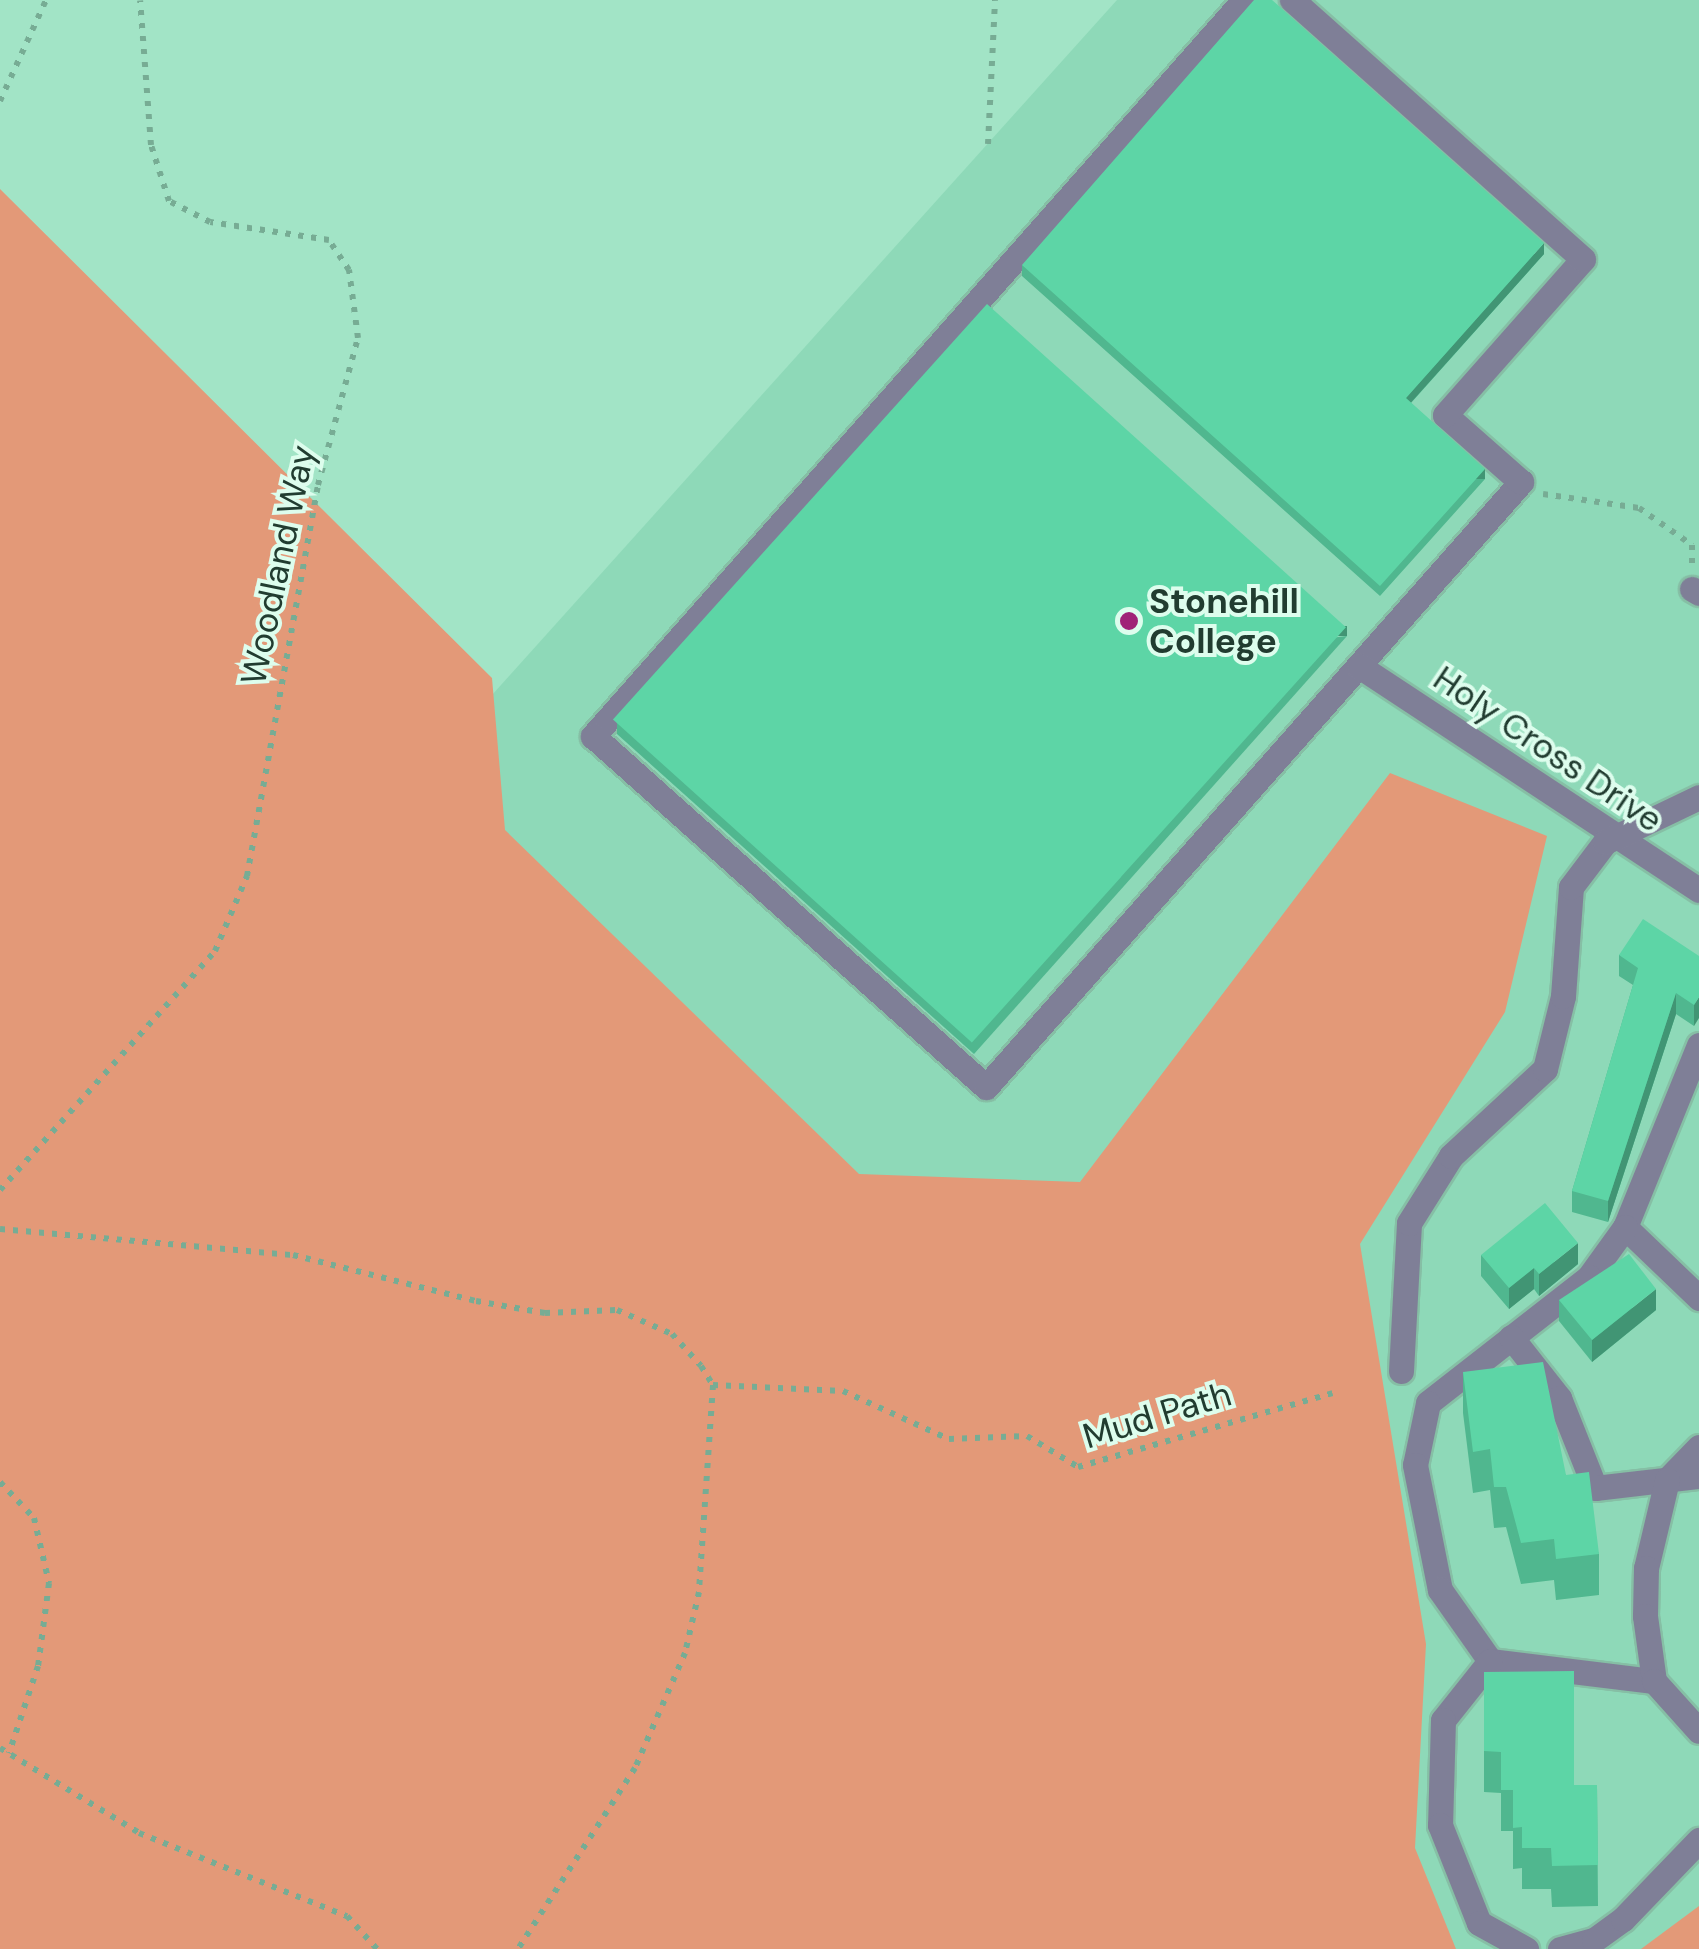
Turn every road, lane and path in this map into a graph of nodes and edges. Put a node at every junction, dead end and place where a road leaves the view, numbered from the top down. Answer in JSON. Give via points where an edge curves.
{"nodes":[{"id":1,"x":46,"y":0,"type":"edge"},
{"id":2,"x":140,"y":0,"type":"edge"},
{"id":3,"x":995,"y":0,"type":"edge"},
{"id":4,"x":1244,"y":0,"type":"edge"},
{"id":5,"x":1292,"y":0,"type":"edge"},
{"id":6,"x":0,"y":101,"type":"edge"},
{"id":7,"x":988,"y":144,"type":"dead end"},
{"id":8,"x":1521,"y":482,"type":"junction"},
{"id":9,"x":1696,"y":591,"type":"edge"},
{"id":10,"x":1359,"y":666,"type":"junction"},
{"id":11,"x":1699,"y":797,"type":"edge"},
{"id":12,"x":1614,"y":836,"type":"junction"},
{"id":13,"x":1699,"y":890,"type":"edge"},
{"id":14,"x":1699,"y":1045,"type":"edge"},
{"id":15,"x":0,"y":1190,"type":"edge"},
{"id":16,"x":1625,"y":1227,"type":"junction"},
{"id":17,"x":0,"y":1230,"type":"edge"},
{"id":18,"x":1699,"y":1298,"type":"edge"},
{"id":19,"x":1510,"y":1337,"type":"junction"},
{"id":20,"x":1401,"y":1371,"type":"dead end"},
{"id":21,"x":713,"y":1386,"type":"junction"},
{"id":22,"x":1332,"y":1394,"type":"dead end"},
{"id":23,"x":1699,"y":1447,"type":"edge"},
{"id":24,"x":1699,"y":1476,"type":"edge"},
{"id":25,"x":1667,"y":1480,"type":"junction"},
{"id":26,"x":0,"y":1482,"type":"edge"},
{"id":27,"x":1490,"y":1661,"type":"junction"},
{"id":28,"x":1654,"y":1682,"type":"junction"},
{"id":29,"x":1699,"y":1731,"type":"edge"},
{"id":30,"x":0,"y":1748,"type":"edge"},
{"id":31,"x":9,"y":1753,"type":"junction"},
{"id":32,"x":1699,"y":1840,"type":"edge"},
{"id":33,"x":377,"y":1949,"type":"edge"},
{"id":34,"x":518,"y":1949,"type":"edge"},
{"id":35,"x":1526,"y":1949,"type":"edge"},
{"id":36,"x":1560,"y":1949,"type":"edge"}],
"edges":[{"from":1,"to":6,"type":"path"},
{"from":2,"to":15,"type":"path","name":"Woodland Way","via":[[150,145],[169,201],[210,222],[329,240],[349,270],[358,338],[318,485],[246,876],[215,951]]},
{"from":3,"to":7,"type":"path"},
{"from":4,"to":10,"type":"lane","via":[[593,736],[986,1088]]},
{"from":5,"to":8,"type":"lane","via":[[1583,259],[1444,415]]},
{"from":8,"to":9,"type":"path","via":[[1561,503],[1639,508],[1692,545]]},
{"from":8,"to":10,"type":"lane"},
{"from":10,"to":12,"type":"lane","name":"Holy Cross Drive"},
{"from":11,"to":12,"type":"lane"},
{"from":12,"to":13,"type":"lane","name":"Holy Cross Drive"},
{"from":12,"to":20,"type":"lane","via":[[1571,887],[1563,996],[1545,1069],[1450,1156],[1409,1223]]},
{"from":14,"to":16,"type":"lane"},
{"from":16,"to":18,"type":"lane"},
{"from":16,"to":19,"type":"lane","via":[[1589,1276]]},
{"from":17,"to":21,"type":"path","via":[[293,1255],[476,1301],[617,1310],[672,1334]]},
{"from":19,"to":25,"type":"lane","via":[[1559,1398],[1590,1484]]},
{"from":19,"to":27,"type":"lane","via":[[1447,1383],[1415,1433],[1440,1590]]},
{"from":21,"to":22,"type":"path","name":"Mud Path","via":[[843,1392],[949,1438],[1027,1436],[1078,1467]]},
{"from":21,"to":34,"type":"path","via":[[699,1592],[685,1653],[635,1768]]},
{"from":23,"to":25,"type":"lane"},
{"from":24,"to":25,"type":"lane"},
{"from":25,"to":28,"type":"lane","via":[[1646,1568]]},
{"from":26,"to":31,"type":"path","via":[[34,1518],[48,1582],[38,1666]]},
{"from":27,"to":28,"type":"lane"},
{"from":27,"to":35,"type":"lane","via":[[1443,1720],[1440,1825],[1478,1923]]},
{"from":28,"to":29,"type":"lane"},
{"from":30,"to":31,"type":"path"},
{"from":31,"to":33,"type":"path","via":[[139,1833],[347,1916]]},
{"from":32,"to":36,"type":"lane","via":[[1623,1919],[1594,1940]]}]}
